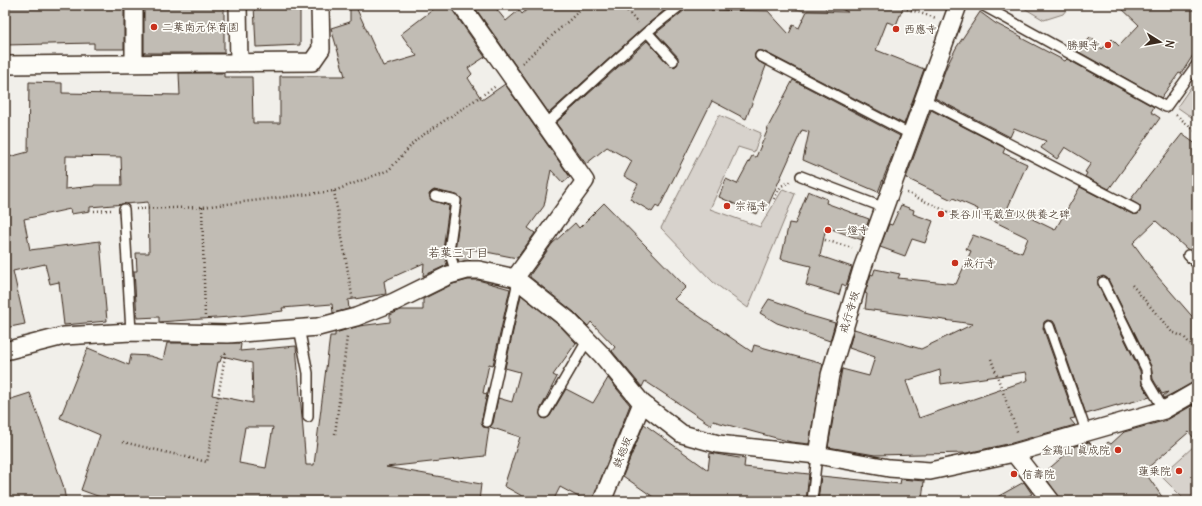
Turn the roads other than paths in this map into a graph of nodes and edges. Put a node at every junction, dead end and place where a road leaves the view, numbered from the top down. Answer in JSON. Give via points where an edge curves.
{"nodes":[{"id":1,"x":134,"y":5,"type":"edge"},
{"id":2,"x":238,"y":5,"type":"edge"},
{"id":3,"x":320,"y":5,"type":"edge"},
{"id":4,"x":461,"y":5,"type":"edge"},
{"id":5,"x":681,"y":5,"type":"edge"},
{"id":6,"x":958,"y":5,"type":"edge"},
{"id":7,"x":982,"y":5,"type":"edge"},
{"id":8,"x":647,"y":32,"type":"junction"},
{"id":9,"x":760,"y":56,"type":"dead end"},
{"id":10,"x":673,"y":61,"type":"dead end"},
{"id":11,"x":239,"y":62,"type":"junction"},
{"id":12,"x":134,"y":63,"type":"junction"},
{"id":13,"x":5,"y":64,"type":"edge"},
{"id":14,"x":1197,"y":64,"type":"edge"},
{"id":15,"x":923,"y":99,"type":"junction"},
{"id":16,"x":546,"y":124,"type":"junction"},
{"id":17,"x":910,"y":134,"type":"junction"},
{"id":18,"x":801,"y":176,"type":"road end"},
{"id":19,"x":435,"y":196,"type":"dead end"},
{"id":20,"x":885,"y":208,"type":"junction"},
{"id":21,"x":124,"y":209,"type":"road end"},
{"id":22,"x":1135,"y":209,"type":"dead end"},
{"id":23,"x":1188,"y":255,"type":"dead end"},
{"id":24,"x":1197,"y":264,"type":"edge"},
{"id":25,"x":456,"y":273,"type":"junction"},
{"id":26,"x":517,"y":279,"type":"junction"},
{"id":27,"x":1103,"y":282,"type":"dead end"},
{"id":28,"x":1049,"y":326,"type":"dead end"},
{"id":29,"x":299,"y":328,"type":"junction"},
{"id":30,"x":131,"y":332,"type":"junction"},
{"id":31,"x":588,"y":339,"type":"junction"},
{"id":32,"x":5,"y":350,"type":"edge"},
{"id":33,"x":1197,"y":391,"type":"edge"},
{"id":34,"x":642,"y":403,"type":"junction"},
{"id":35,"x":1164,"y":410,"type":"junction"},
{"id":36,"x":545,"y":413,"type":"dead end"},
{"id":37,"x":308,"y":417,"type":"dead end"},
{"id":38,"x":487,"y":422,"type":"dead end"},
{"id":39,"x":1086,"y":432,"type":"junction"},
{"id":40,"x":1019,"y":451,"type":"junction"},
{"id":41,"x":817,"y":455,"type":"junction"},
{"id":42,"x":602,"y":501,"type":"edge"},
{"id":43,"x":812,"y":501,"type":"edge"},
{"id":44,"x":1052,"y":501,"type":"edge"}],
"edges":[{"from":1,"to":12,"type":"street"},
{"from":2,"to":11,"type":"street"},
{"from":3,"to":11,"type":"street","via":[[321,49],[312,62]]},
{"from":4,"to":16,"type":"street"},
{"from":5,"to":8,"type":"lane"},
{"from":6,"to":15,"type":"street","name":"戒行寺坂"},
{"from":7,"to":14,"type":"lane","via":[[1166,107]]},
{"from":8,"to":10,"type":"lane"},
{"from":8,"to":16,"type":"lane"},
{"from":9,"to":17,"type":"lane"},
{"from":11,"to":12,"type":"street"},
{"from":12,"to":13,"type":"street"},
{"from":15,"to":17,"type":"street","name":"戒行寺坂"},
{"from":15,"to":22,"type":"lane"},
{"from":16,"to":26,"type":"street","via":[[585,181]]},
{"from":17,"to":20,"type":"street","name":"戒行寺坂"},
{"from":18,"to":20,"type":"lane"},
{"from":19,"to":25,"type":"lane","via":[[456,201],[449,251]]},
{"from":20,"to":41,"type":"street","name":"戒行寺坂","via":[[868,253],[830,375]]},
{"from":21,"to":30,"type":"lane"},
{"from":23,"to":24,"type":"lane"},
{"from":25,"to":26,"type":"street","via":[[479,270]]},
{"from":25,"to":29,"type":"street","via":[[352,318],[318,327]]},
{"from":26,"to":31,"type":"street"},
{"from":26,"to":38,"type":"lane"},
{"from":27,"to":35,"type":"lane","via":[[1146,369],[1147,381]]},
{"from":28,"to":39,"type":"lane"},
{"from":29,"to":30,"type":"street","via":[[228,334]]},
{"from":29,"to":37,"type":"lane","via":[[308,373]]},
{"from":30,"to":32,"type":"street","via":[[64,336]]},
{"from":31,"to":34,"type":"street"},
{"from":31,"to":36,"type":"lane"},
{"from":33,"to":35,"type":"street"},
{"from":34,"to":41,"type":"street","via":[[682,434],[718,444]]},
{"from":34,"to":42,"type":"street","name":"鉄砲坂"},
{"from":35,"to":39,"type":"street"},
{"from":39,"to":40,"type":"street"},
{"from":40,"to":41,"type":"street","via":[[930,470],[889,468]]},
{"from":40,"to":44,"type":"street"},
{"from":41,"to":43,"type":"lane"}]}
